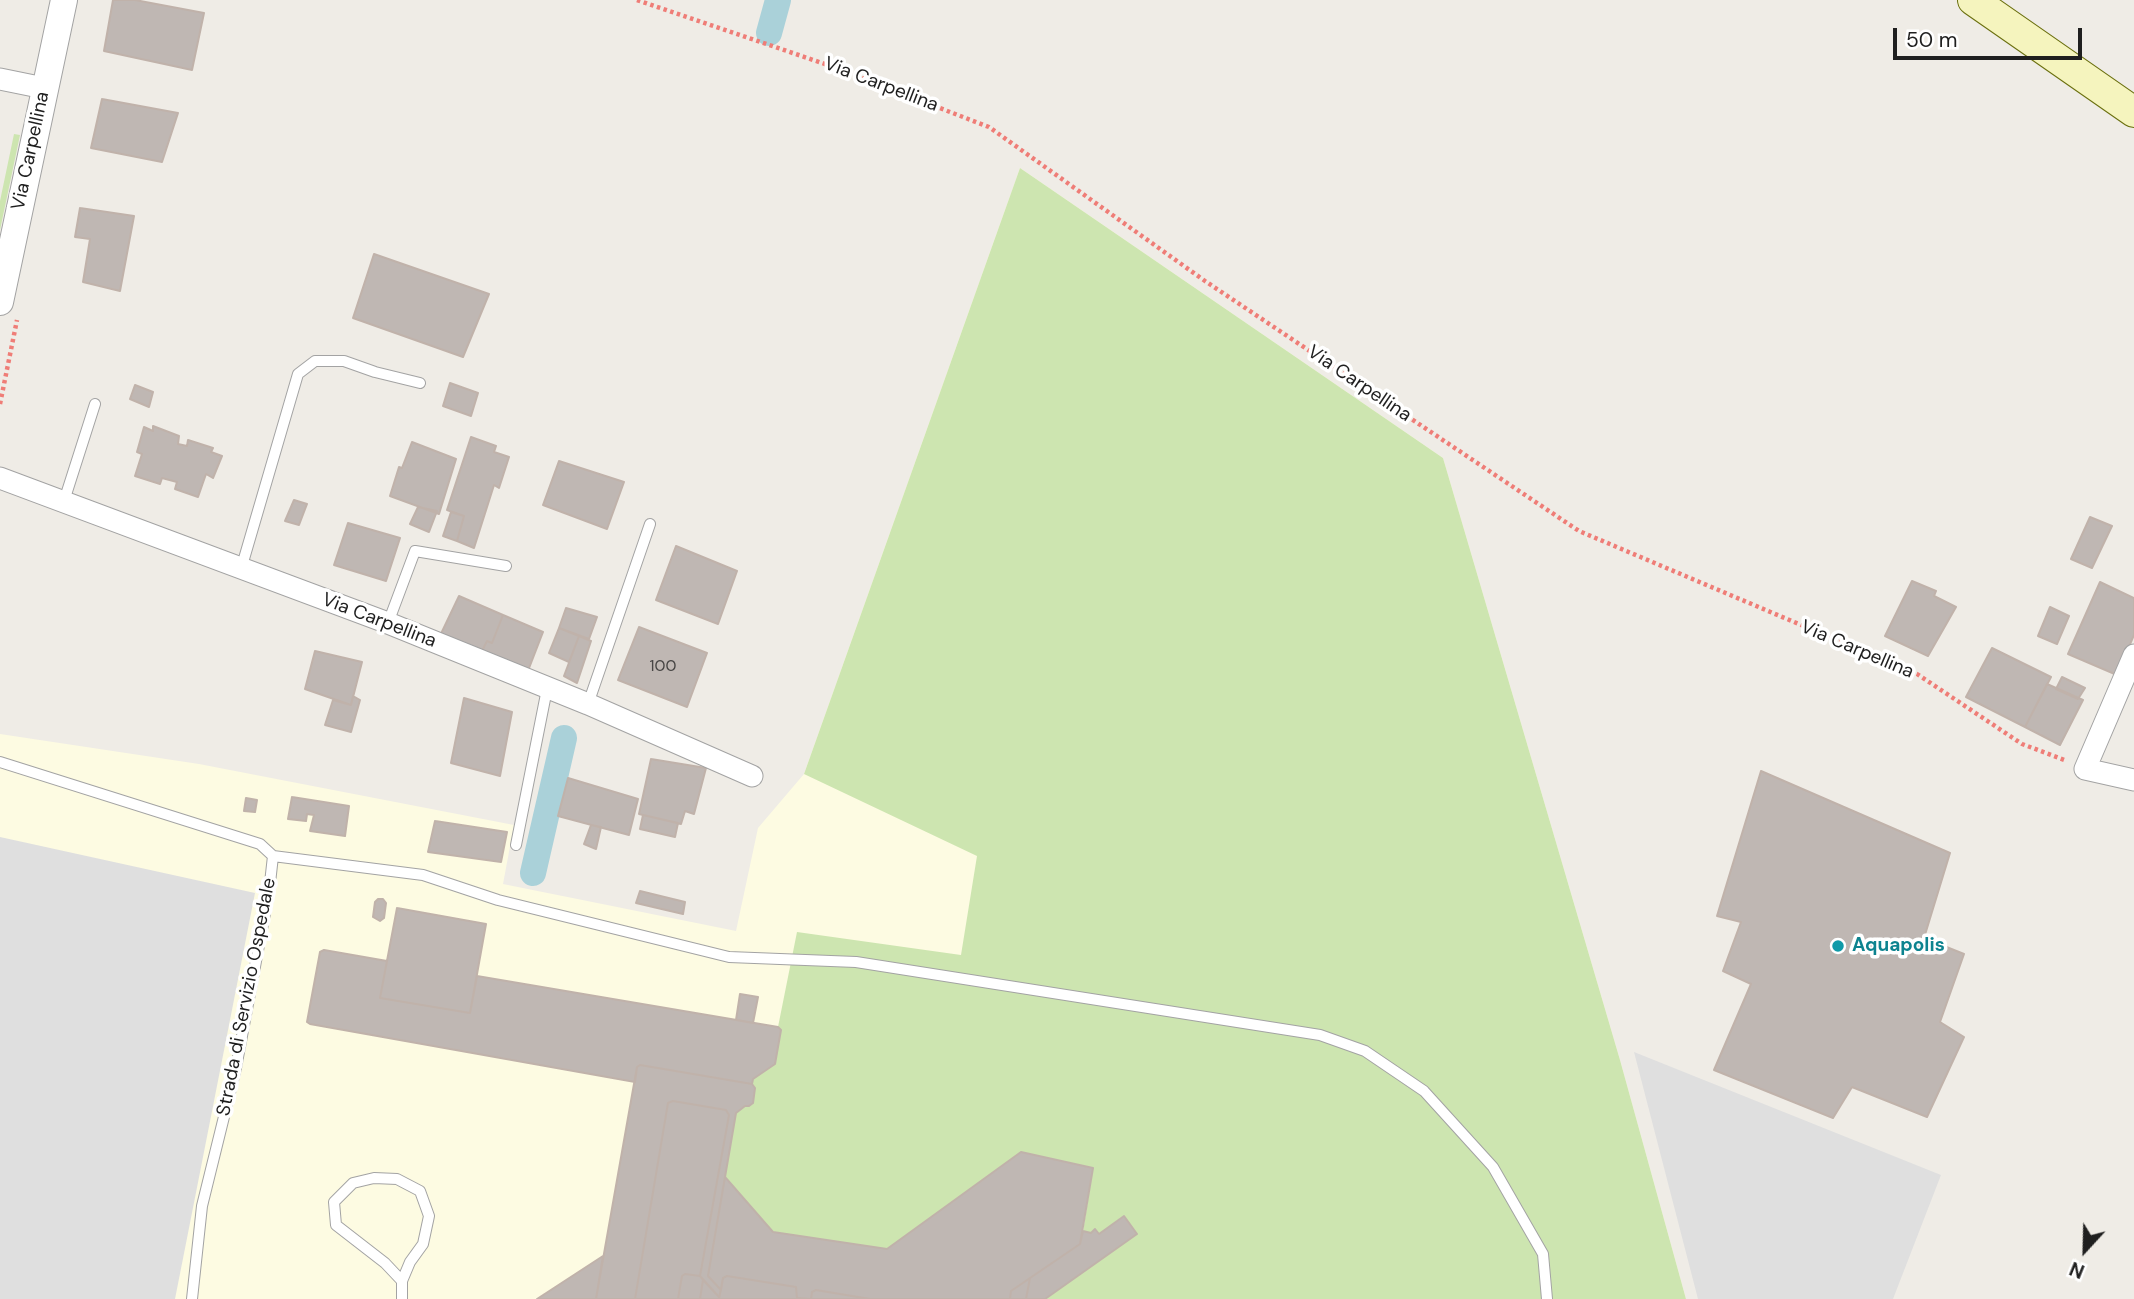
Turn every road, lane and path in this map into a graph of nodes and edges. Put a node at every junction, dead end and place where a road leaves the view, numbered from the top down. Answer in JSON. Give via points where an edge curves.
{"nodes":[{"id":1,"x":64,"y":0,"type":"edge"},
{"id":2,"x":637,"y":0,"type":"edge"},
{"id":3,"x":1973,"y":0,"type":"edge"},
{"id":4,"x":0,"y":79,"type":"edge"},
{"id":5,"x":44,"y":88,"type":"junction"},
{"id":6,"x":2134,"y":112,"type":"edge"},
{"id":7,"x":0,"y":302,"type":"edge"},
{"id":8,"x":420,"y":383,"type":"dead end"},
{"id":9,"x":94,"y":404,"type":"dead end"},
{"id":10,"x":0,"y":478,"type":"edge"},
{"id":11,"x":64,"y":501,"type":"junction"},
{"id":12,"x":650,"y":524,"type":"dead end"},
{"id":13,"x":506,"y":566,"type":"dead end"},
{"id":14,"x":241,"y":569,"type":"junction"},
{"id":15,"x":388,"y":623,"type":"junction"},
{"id":16,"x":2134,"y":655,"type":"edge"},
{"id":17,"x":547,"y":689,"type":"junction"},
{"id":18,"x":587,"y":704,"type":"junction"},
{"id":19,"x":0,"y":762,"type":"edge"},
{"id":20,"x":2085,"y":769,"type":"junction"},
{"id":21,"x":752,"y":776,"type":"dead end"},
{"id":22,"x":2134,"y":780,"type":"edge"},
{"id":23,"x":516,"y":845,"type":"dead end"},
{"id":24,"x":273,"y":856,"type":"junction"},
{"id":25,"x":402,"y":1281,"type":"junction"},
{"id":26,"x":192,"y":1299,"type":"edge"},
{"id":27,"x":402,"y":1299,"type":"edge"},
{"id":28,"x":1547,"y":1299,"type":"edge"}],
"edges":[{"from":1,"to":5,"type":"street","name":"Via Carpellina"},
{"from":2,"to":20,"type":"path","name":"Via Carpellina","via":[[828,65],[989,127],[1205,281],[1579,531],[1917,674],[2022,744]]},
{"from":3,"to":6,"type":"main road"},
{"from":4,"to":5,"type":"street"},
{"from":5,"to":7,"type":"street","name":"Via Carpellina"},
{"from":8,"to":14,"type":"lane","via":[[344,361],[315,361],[298,374]]},
{"from":9,"to":11,"type":"lane"},
{"from":10,"to":11,"type":"street","name":"Via Carpellina"},
{"from":11,"to":14,"type":"street","name":"Via Carpellina"},
{"from":12,"to":18,"type":"lane"},
{"from":13,"to":15,"type":"lane","via":[[415,551]]},
{"from":14,"to":15,"type":"street","name":"Via Carpellina"},
{"from":15,"to":17,"type":"street","name":"Via Carpellina"},
{"from":16,"to":20,"type":"street"},
{"from":17,"to":18,"type":"street","name":"Via Carpellina"},
{"from":17,"to":23,"type":"lane"},
{"from":18,"to":21,"type":"street","name":"Via Carpellina"},
{"from":19,"to":24,"type":"lane","name":"Strada di Servizio Ospedale","via":[[260,844]]},
{"from":20,"to":22,"type":"street"},
{"from":24,"to":26,"type":"lane","name":"Strada di Servizio Ospedale","via":[[236,1068],[202,1206]]},
{"from":24,"to":28,"type":"lane","via":[[423,875],[498,900],[729,957],[856,962],[1320,1035],[1365,1051],[1424,1091],[1493,1167],[1543,1254]]},
{"from":25,"to":25,"type":"lane","via":[[423,1244],[429,1216],[420,1191],[397,1179],[353,1183],[334,1202],[336,1225]]},
{"from":25,"to":27,"type":"lane"}]}
